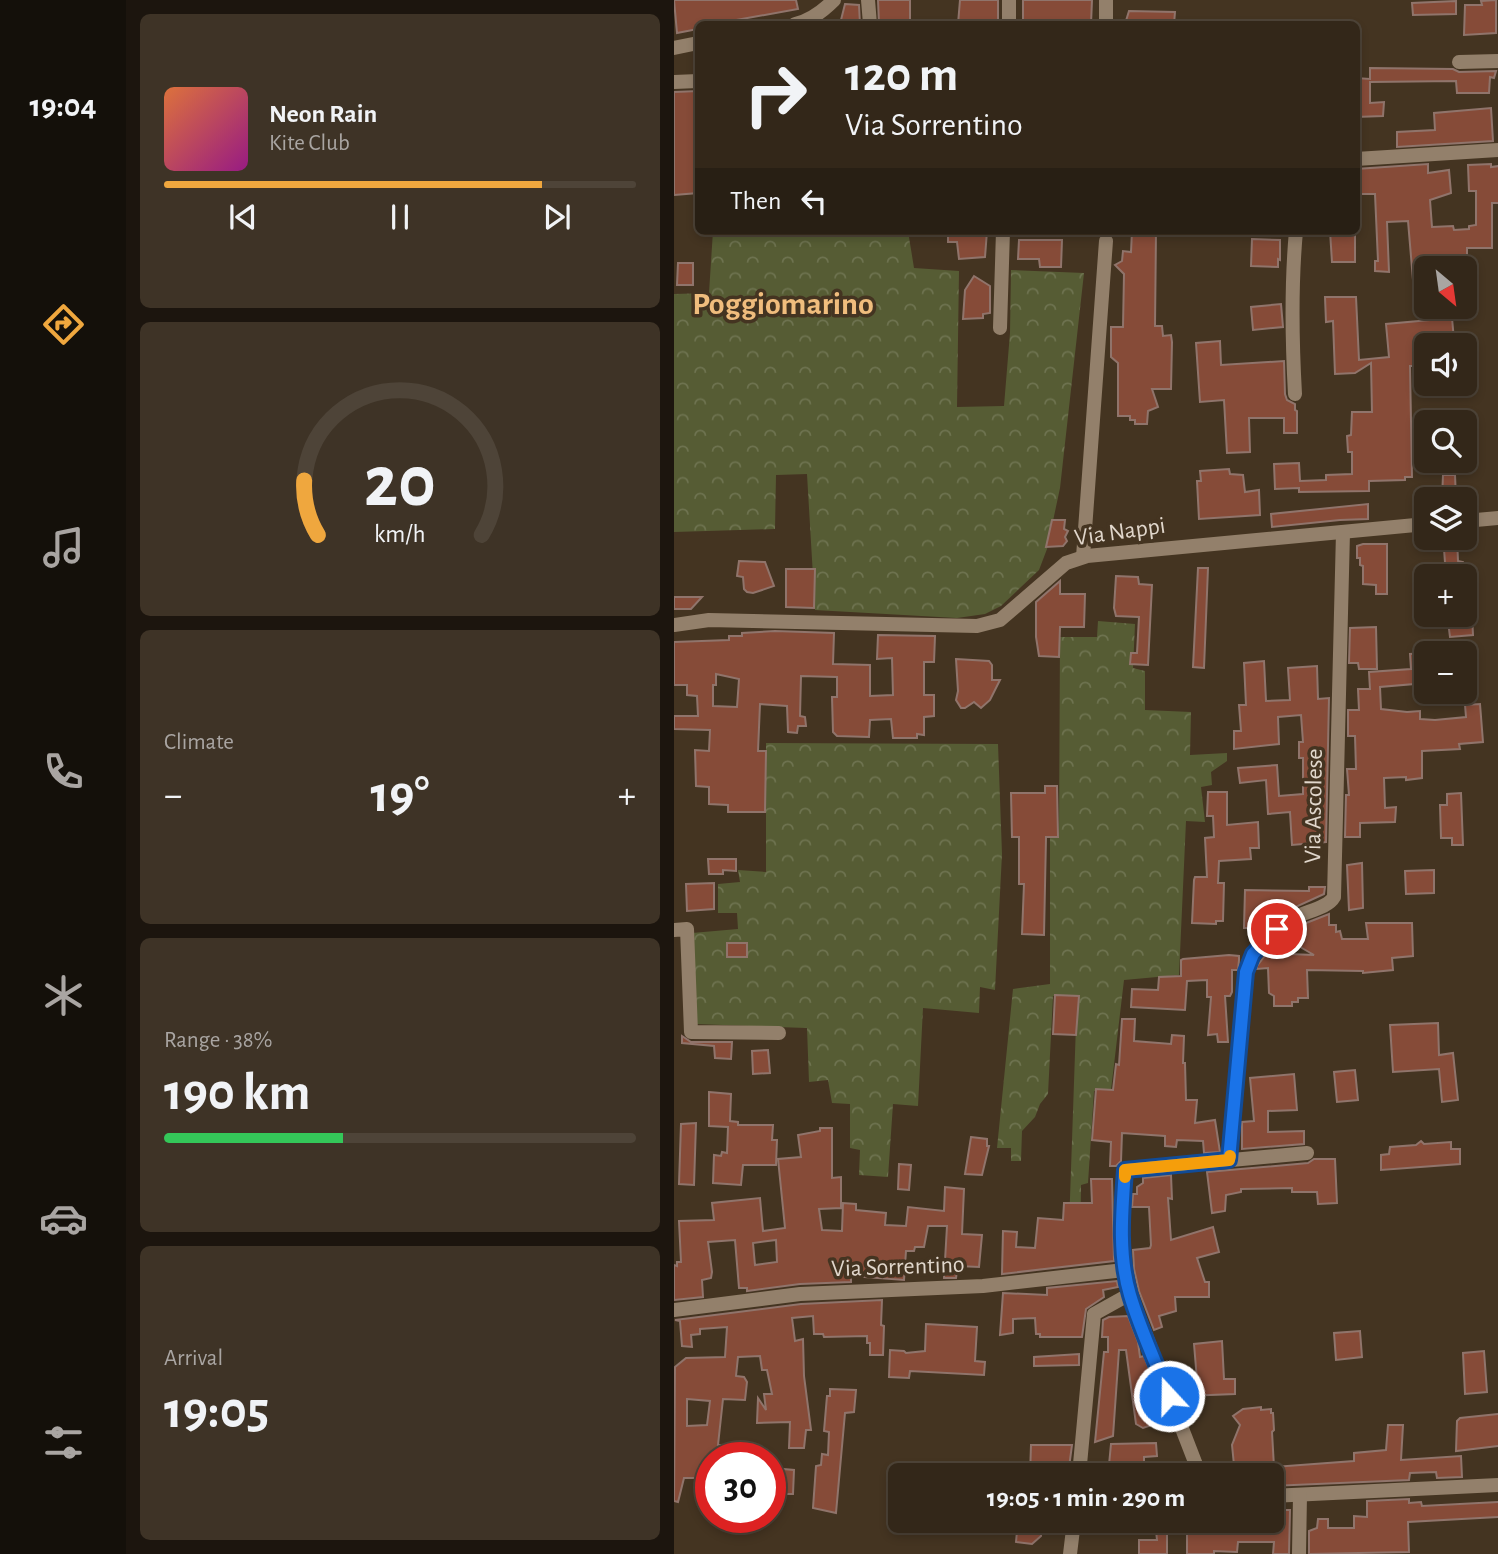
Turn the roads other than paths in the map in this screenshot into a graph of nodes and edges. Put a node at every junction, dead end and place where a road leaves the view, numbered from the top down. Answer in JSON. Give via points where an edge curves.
{"nodes":[{"id":1,"x":834,"y":0,"type":"edge"},
{"id":2,"x":868,"y":0,"type":"edge"},
{"id":3,"x":1009,"y":0,"type":"edge"},
{"id":4,"x":1106,"y":0,"type":"edge"},
{"id":5,"x":806,"y":21,"type":"edge"},
{"id":6,"x":870,"y":21,"type":"edge"},
{"id":7,"x":1009,"y":21,"type":"edge"},
{"id":8,"x":1106,"y":21,"type":"edge"},
{"id":9,"x":695,"y":44,"type":"edge"},
{"id":10,"x":674,"y":47,"type":"edge"},
{"id":11,"x":1498,"y":61,"type":"edge"},
{"id":12,"x":1460,"y":62,"type":"dead end"},
{"id":13,"x":674,"y":82,"type":"edge"},
{"id":14,"x":695,"y":82,"type":"edge"},
{"id":15,"x":1498,"y":150,"type":"edge"},
{"id":16,"x":1360,"y":159,"type":"edge"},
{"id":17,"x":1003,"y":235,"type":"edge"},
{"id":18,"x":1296,"y":235,"type":"edge"},
{"id":19,"x":1106,"y":241,"type":"dead end"},
{"id":20,"x":1000,"y":328,"type":"dead end"},
{"id":21,"x":1295,"y":394,"type":"dead end"},
{"id":22,"x":1498,"y":518,"type":"edge"},
{"id":23,"x":1477,"y":520,"type":"edge"},
{"id":24,"x":1414,"y":525,"type":"edge"},
{"id":25,"x":1343,"y":532,"type":"junction"},
{"id":26,"x":1083,"y":557,"type":"junction"},
{"id":27,"x":674,"y":625,"type":"edge"},
{"id":28,"x":674,"y":930,"type":"edge"},
{"id":29,"x":779,"y":1033,"type":"dead end"},
{"id":30,"x":1307,"y":1153,"type":"dead end"},
{"id":31,"x":1229,"y":1160,"type":"junction"},
{"id":32,"x":1124,"y":1269,"type":"junction"},
{"id":33,"x":1130,"y":1294,"type":"junction"},
{"id":34,"x":674,"y":1310,"type":"edge"},
{"id":35,"x":1080,"y":1463,"type":"edge"},
{"id":36,"x":1195,"y":1463,"type":"edge"},
{"id":37,"x":1498,"y":1485,"type":"edge"},
{"id":38,"x":1300,"y":1495,"type":"junction"},
{"id":39,"x":1284,"y":1496,"type":"edge"},
{"id":40,"x":1073,"y":1533,"type":"edge"},
{"id":41,"x":1070,"y":1554,"type":"edge"},
{"id":42,"x":1299,"y":1554,"type":"edge"}],
"edges":[{"from":1,"to":5,"type":"street"},
{"from":2,"to":6,"type":"street"},
{"from":3,"to":7,"type":"street"},
{"from":4,"to":8,"type":"street"},
{"from":9,"to":10,"type":"street"},
{"from":11,"to":12,"type":"street"},
{"from":13,"to":14,"type":"street"},
{"from":15,"to":16,"type":"street"},
{"from":17,"to":20,"type":"street"},
{"from":18,"to":21,"type":"street"},
{"from":19,"to":26,"type":"street"},
{"from":22,"to":23,"type":"street"},
{"from":24,"to":25,"type":"street","name":"Via Nappi"},
{"from":25,"to":26,"type":"street","name":"Via Nappi"},
{"from":25,"to":31,"type":"street","name":"Via Ascolese","via":[[1334,897],[1331,903],[1277,929],[1248,963]]},
{"from":26,"to":27,"type":"street","name":"Via Nappi","via":[[1066,563],[1000,620],[977,626],[709,620]]},
{"from":28,"to":29,"type":"street","via":[[687,929],[691,1032]]},
{"from":30,"to":31,"type":"street"},
{"from":31,"to":32,"type":"street","via":[[1125,1170]]},
{"from":32,"to":33,"type":"street"},
{"from":32,"to":34,"type":"street","name":"Via Sorrentino","via":[[983,1286],[800,1294]]},
{"from":33,"to":35,"type":"street","via":[[1094,1314]]},
{"from":33,"to":36,"type":"street"},
{"from":37,"to":38,"type":"street"},
{"from":38,"to":39,"type":"street"},
{"from":38,"to":42,"type":"street"},
{"from":40,"to":41,"type":"street"}]}
